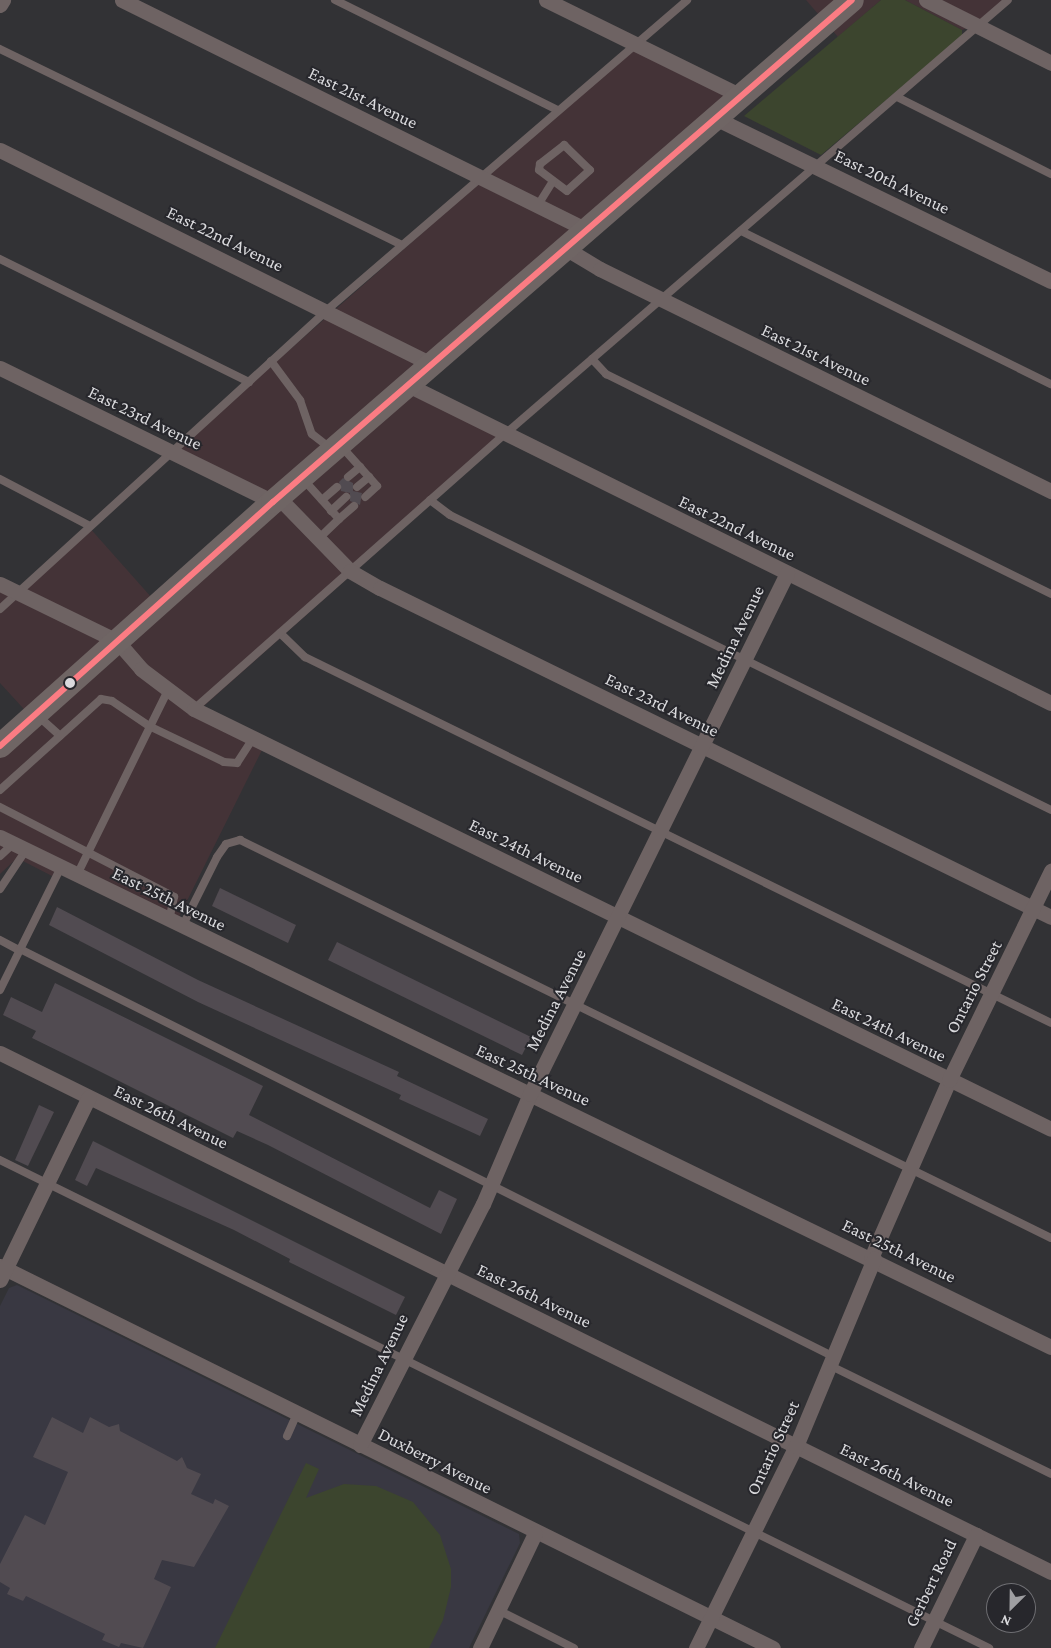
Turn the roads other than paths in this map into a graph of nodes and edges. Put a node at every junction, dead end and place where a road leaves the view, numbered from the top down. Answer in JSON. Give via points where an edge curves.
{"nodes":[{"id":1,"x":3,"y":0,"type":"edge"},
{"id":2,"x":122,"y":0,"type":"edge"},
{"id":3,"x":335,"y":0,"type":"edge"},
{"id":4,"x":546,"y":0,"type":"edge"},
{"id":5,"x":687,"y":0,"type":"edge"},
{"id":6,"x":852,"y":0,"type":"edge"},
{"id":7,"x":926,"y":0,"type":"edge"},
{"id":8,"x":1008,"y":0,"type":"edge"},
{"id":9,"x":0,"y":6,"type":"edge"},
{"id":10,"x":977,"y":27,"type":"junction"},
{"id":11,"x":634,"y":43,"type":"junction"},
{"id":12,"x":0,"y":49,"type":"edge"},
{"id":13,"x":1051,"y":63,"type":"edge"},
{"id":14,"x":741,"y":96,"type":"junction"},
{"id":15,"x":896,"y":96,"type":"junction"},
{"id":16,"x":558,"y":110,"type":"junction"},
{"id":17,"x":716,"y":118,"type":"junction"},
{"id":18,"x":0,"y":150,"type":"edge"},
{"id":19,"x":816,"y":166,"type":"junction"},
{"id":20,"x":1051,"y":174,"type":"edge"},
{"id":21,"x":480,"y":176,"type":"junction"},
{"id":22,"x":553,"y":181,"type":"junction"},
{"id":23,"x":538,"y":205,"type":"junction"},
{"id":24,"x":586,"y":230,"type":"junction"},
{"id":25,"x":742,"y":231,"type":"junction"},
{"id":26,"x":402,"y":245,"type":"junction"},
{"id":27,"x":566,"y":248,"type":"junction"},
{"id":28,"x":0,"y":259,"type":"edge"},
{"id":29,"x":1051,"y":282,"type":"edge"},
{"id":30,"x":661,"y":300,"type":"junction"},
{"id":31,"x":327,"y":310,"type":"junction"},
{"id":32,"x":592,"y":359,"type":"junction"},
{"id":33,"x":272,"y":361,"type":"junction"},
{"id":34,"x":432,"y":364,"type":"junction"},
{"id":35,"x":0,"y":368,"type":"edge"},
{"id":36,"x":249,"y":382,"type":"junction"},
{"id":37,"x":408,"y":384,"type":"junction"},
{"id":38,"x":1051,"y":384,"type":"edge"},
{"id":39,"x":505,"y":434,"type":"junction"},
{"id":40,"x":336,"y":448,"type":"junction"},
{"id":41,"x":172,"y":452,"type":"junction"},
{"id":42,"x":360,"y":466,"type":"junction"},
{"id":43,"x":348,"y":477,"type":"dead end"},
{"id":44,"x":369,"y":477,"type":"junction"},
{"id":45,"x":301,"y":478,"type":"junction"},
{"id":46,"x":0,"y":479,"type":"edge"},
{"id":47,"x":337,"y":487,"type":"dead end"},
{"id":48,"x":357,"y":488,"type":"dead end"},
{"id":49,"x":1051,"y":491,"type":"edge"},
{"id":50,"x":365,"y":497,"type":"dead end"},
{"id":51,"x":346,"y":498,"type":"dead end"},
{"id":52,"x":275,"y":500,"type":"junction"},
{"id":53,"x":322,"y":500,"type":"junction"},
{"id":54,"x":430,"y":500,"type":"junction"},
{"id":55,"x":354,"y":506,"type":"dead end"},
{"id":56,"x":331,"y":511,"type":"junction"},
{"id":57,"x":339,"y":519,"type":"junction"},
{"id":58,"x":88,"y":525,"type":"junction"},
{"id":59,"x":318,"y":539,"type":"junction"},
{"id":60,"x":350,"y":571,"type":"junction"},
{"id":61,"x":787,"y":574,"type":"junction"},
{"id":62,"x":0,"y":584,"type":"edge"},
{"id":63,"x":18,"y":593,"type":"junction"},
{"id":64,"x":1051,"y":594,"type":"edge"},
{"id":65,"x":0,"y":609,"type":"edge"},
{"id":66,"x":280,"y":633,"type":"junction"},
{"id":67,"x":117,"y":641,"type":"junction"},
{"id":68,"x":746,"y":658,"type":"junction"},
{"id":69,"x":168,"y":690,"type":"junction"},
{"id":70,"x":1051,"y":703,"type":"edge"},
{"id":71,"x":194,"y":709,"type":"junction"},
{"id":72,"x":36,"y":714,"type":"junction"},
{"id":73,"x":149,"y":726,"type":"junction"},
{"id":74,"x":60,"y":736,"type":"junction"},
{"id":75,"x":253,"y":738,"type":"junction"},
{"id":76,"x":702,"y":745,"type":"junction"},
{"id":77,"x":0,"y":746,"type":"edge"},
{"id":78,"x":0,"y":790,"type":"edge"},
{"id":79,"x":0,"y":807,"type":"edge"},
{"id":80,"x":1051,"y":810,"type":"edge"},
{"id":81,"x":660,"y":831,"type":"junction"},
{"id":82,"x":13,"y":844,"type":"edge"},
{"id":83,"x":87,"y":854,"type":"junction"},
{"id":84,"x":0,"y":856,"type":"edge"},
{"id":85,"x":62,"y":868,"type":"junction"},
{"id":86,"x":1051,"y":871,"type":"edge"},
{"id":87,"x":77,"y":875,"type":"junction"},
{"id":88,"x":0,"y":889,"type":"edge"},
{"id":89,"x":1034,"y":909,"type":"junction"},
{"id":90,"x":618,"y":917,"type":"junction"},
{"id":91,"x":1051,"y":918,"type":"edge"},
{"id":92,"x":176,"y":923,"type":"junction"},
{"id":93,"x":0,"y":940,"type":"edge"},
{"id":94,"x":20,"y":950,"type":"junction"},
{"id":95,"x":0,"y":990,"type":"edge"},
{"id":96,"x":992,"y":994,"type":"junction"},
{"id":97,"x":574,"y":1005,"type":"junction"},
{"id":98,"x":1051,"y":1023,"type":"edge"},
{"id":99,"x":0,"y":1053,"type":"edge"},
{"id":100,"x":949,"y":1080,"type":"junction"},
{"id":101,"x":530,"y":1094,"type":"junction"},
{"id":102,"x":89,"y":1097,"type":"junction"},
{"id":103,"x":1051,"y":1129,"type":"edge"},
{"id":104,"x":0,"y":1160,"type":"edge"},
{"id":105,"x":910,"y":1169,"type":"junction"},
{"id":106,"x":47,"y":1184,"type":"junction"},
{"id":107,"x":491,"y":1184,"type":"junction"},
{"id":108,"x":1051,"y":1238,"type":"edge"},
{"id":109,"x":873,"y":1259,"type":"junction"},
{"id":110,"x":2,"y":1272,"type":"edge"},
{"id":111,"x":445,"y":1273,"type":"junction"},
{"id":112,"x":1051,"y":1347,"type":"edge"},
{"id":113,"x":404,"y":1357,"type":"junction"},
{"id":114,"x":832,"y":1362,"type":"junction"},
{"id":115,"x":297,"y":1414,"type":"junction"},
{"id":116,"x":287,"y":1436,"type":"dead end"},
{"id":117,"x":360,"y":1445,"type":"junction"},
{"id":118,"x":796,"y":1446,"type":"junction"},
{"id":119,"x":1051,"y":1474,"type":"edge"},
{"id":120,"x":536,"y":1533,"type":"junction"},
{"id":121,"x":753,"y":1533,"type":"junction"},
{"id":122,"x":976,"y":1535,"type":"junction"},
{"id":123,"x":1051,"y":1572,"type":"edge"},
{"id":124,"x":498,"y":1610,"type":"junction"},
{"id":125,"x":711,"y":1618,"type":"junction"},
{"id":126,"x":934,"y":1620,"type":"junction"},
{"id":127,"x":480,"y":1648,"type":"edge"},
{"id":128,"x":574,"y":1648,"type":"edge"},
{"id":129,"x":696,"y":1648,"type":"edge"},
{"id":130,"x":772,"y":1648,"type":"edge"},
{"id":131,"x":921,"y":1648,"type":"edge"},
{"id":132,"x":989,"y":1648,"type":"edge"}],
"edges":[{"from":1,"to":9,"type":"street"},
{"from":2,"to":21,"type":"street","name":"East 21st Avenue"},
{"from":3,"to":16,"type":"lane"},
{"from":4,"to":11,"type":"street"},
{"from":5,"to":11,"type":"lane"},
{"from":6,"to":14,"type":"main road"},
{"from":7,"to":10,"type":"street"},
{"from":8,"to":10,"type":"lane"},
{"from":10,"to":13,"type":"street"},
{"from":10,"to":15,"type":"lane"},
{"from":11,"to":14,"type":"street"},
{"from":11,"to":16,"type":"lane"},
{"from":12,"to":26,"type":"lane"},
{"from":14,"to":17,"type":"main road"},
{"from":15,"to":19,"type":"lane"},
{"from":15,"to":20,"type":"lane"},
{"from":16,"to":21,"type":"lane"},
{"from":17,"to":19,"type":"street","name":"East 20th Avenue"},
{"from":17,"to":24,"type":"main road"},
{"from":18,"to":31,"type":"street","name":"East 22nd Avenue"},
{"from":19,"to":25,"type":"lane"},
{"from":19,"to":29,"type":"street","name":"East 20th Avenue"},
{"from":21,"to":23,"type":"street","name":"East 21st Avenue"},
{"from":21,"to":26,"type":"lane"},
{"from":22,"to":22,"type":"lane","via":[[564,190],[570,190],[589,173],[589,167],[568,146],[561,146],[539,166]]},
{"from":22,"to":23,"type":"lane"},
{"from":23,"to":24,"type":"street","name":"East 21st Avenue"},
{"from":24,"to":27,"type":"main road"},
{"from":25,"to":30,"type":"lane"},
{"from":25,"to":38,"type":"lane"},
{"from":26,"to":31,"type":"lane"},
{"from":27,"to":30,"type":"street","name":"East 21st Avenue"},
{"from":27,"to":34,"type":"main road"},
{"from":28,"to":36,"type":"lane"},
{"from":30,"to":32,"type":"lane"},
{"from":30,"to":49,"type":"street","name":"East 21st Avenue"},
{"from":31,"to":33,"type":"lane"},
{"from":31,"to":34,"type":"street","name":"East 22nd Avenue"},
{"from":32,"to":39,"type":"lane"},
{"from":32,"to":64,"type":"lane","via":[[606,374]]},
{"from":33,"to":36,"type":"lane"},
{"from":33,"to":40,"type":"lane","via":[[300,400],[312,434]]},
{"from":34,"to":37,"type":"main road"},
{"from":35,"to":41,"type":"street","name":"East 23rd Avenue"},
{"from":36,"to":41,"type":"lane"},
{"from":37,"to":39,"type":"street","name":"East 22nd Avenue"},
{"from":37,"to":40,"type":"main road"},
{"from":39,"to":54,"type":"lane"},
{"from":39,"to":61,"type":"street","name":"East 22nd Avenue"},
{"from":40,"to":42,"type":"lane"},
{"from":40,"to":45,"type":"main road"},
{"from":41,"to":52,"type":"street","name":"East 23rd Avenue"},
{"from":41,"to":58,"type":"lane"},
{"from":42,"to":43,"type":"lane"},
{"from":42,"to":44,"type":"lane"},
{"from":44,"to":48,"type":"lane"},
{"from":44,"to":50,"type":"lane","via":[[378,486]]},
{"from":45,"to":52,"type":"main road"},
{"from":45,"to":53,"type":"lane"},
{"from":46,"to":58,"type":"lane"},
{"from":47,"to":53,"type":"lane"},
{"from":51,"to":56,"type":"lane"},
{"from":52,"to":59,"type":"street","name":"East 23rd Avenue"},
{"from":52,"to":67,"type":"main road"},
{"from":53,"to":56,"type":"lane"},
{"from":54,"to":60,"type":"lane"},
{"from":54,"to":68,"type":"lane","via":[[450,515]]},
{"from":55,"to":57,"type":"lane"},
{"from":56,"to":57,"type":"lane"},
{"from":57,"to":59,"type":"lane"},
{"from":58,"to":63,"type":"lane"},
{"from":59,"to":60,"type":"street","name":"East 23rd Avenue"},
{"from":60,"to":66,"type":"lane"},
{"from":60,"to":76,"type":"street","name":"East 23rd Avenue"},
{"from":61,"to":68,"type":"street","name":"Medina Avenue"},
{"from":61,"to":70,"type":"street","name":"East 22nd Avenue"},
{"from":62,"to":63,"type":"street","name":"East 24th Avenue"},
{"from":63,"to":65,"type":"lane"},
{"from":63,"to":67,"type":"street","name":"East 24th Avenue"},
{"from":66,"to":71,"type":"lane"},
{"from":66,"to":81,"type":"lane","via":[[305,657]]},
{"from":67,"to":69,"type":"street","name":"East 24th Avenue","via":[[140,669]]},
{"from":67,"to":72,"type":"main road"},
{"from":68,"to":76,"type":"street","name":"Medina Avenue"},
{"from":68,"to":80,"type":"lane"},
{"from":69,"to":71,"type":"street","name":"East 24th Avenue"},
{"from":69,"to":73,"type":"lane"},
{"from":71,"to":75,"type":"street","name":"East 24th Avenue"},
{"from":72,"to":74,"type":"lane"},
{"from":72,"to":77,"type":"main road"},
{"from":73,"to":74,"type":"lane","via":[[104,698]]},
{"from":73,"to":75,"type":"lane","via":[[230,764],[241,759]]},
{"from":73,"to":83,"type":"lane"},
{"from":74,"to":78,"type":"lane"},
{"from":75,"to":90,"type":"street","name":"East 24th Avenue"},
{"from":76,"to":81,"type":"street","name":"Medina Avenue"},
{"from":76,"to":89,"type":"street","name":"East 23rd Avenue"},
{"from":79,"to":83,"type":"lane"},
{"from":81,"to":90,"type":"street","name":"Medina Avenue"},
{"from":81,"to":96,"type":"lane"},
{"from":82,"to":84,"type":"lane"},
{"from":82,"to":85,"type":"street","name":"East 25th Avenue"},
{"from":82,"to":88,"type":"lane"},
{"from":83,"to":87,"type":"lane"},
{"from":83,"to":92,"type":"lane","via":[[174,897]]},
{"from":85,"to":87,"type":"street","name":"East 25th Avenue"},
{"from":85,"to":94,"type":"lane"},
{"from":86,"to":89,"type":"street","name":"Ontario Street"},
{"from":87,"to":92,"type":"street","name":"East 25th Avenue"},
{"from":89,"to":91,"type":"street","name":"East 23rd Avenue"},
{"from":89,"to":96,"type":"street","name":"Ontario Street"},
{"from":90,"to":97,"type":"street","name":"Medina Avenue"},
{"from":90,"to":100,"type":"street","name":"East 24th Avenue"},
{"from":92,"to":97,"type":"lane","via":[[226,844],[240,840]]},
{"from":92,"to":101,"type":"street","name":"East 25th Avenue"},
{"from":93,"to":94,"type":"lane"},
{"from":94,"to":95,"type":"lane"},
{"from":94,"to":107,"type":"lane"},
{"from":96,"to":98,"type":"lane"},
{"from":96,"to":100,"type":"street","name":"Ontario Street"},
{"from":97,"to":101,"type":"street","name":"Medina Avenue"},
{"from":97,"to":105,"type":"lane"},
{"from":99,"to":102,"type":"street","name":"East 26th Avenue"},
{"from":100,"to":103,"type":"street","name":"East 24th Avenue"},
{"from":100,"to":105,"type":"street","name":"Ontario Street"},
{"from":101,"to":107,"type":"street","name":"Medina Avenue"},
{"from":101,"to":109,"type":"street","name":"East 25th Avenue"},
{"from":102,"to":106,"type":"street"},
{"from":102,"to":111,"type":"street","name":"East 26th Avenue"},
{"from":104,"to":106,"type":"lane"},
{"from":105,"to":108,"type":"lane"},
{"from":105,"to":109,"type":"street","name":"Ontario Street"},
{"from":106,"to":110,"type":"street"},
{"from":106,"to":113,"type":"lane"},
{"from":107,"to":111,"type":"street","name":"Medina Avenue"},
{"from":107,"to":114,"type":"lane"},
{"from":109,"to":112,"type":"street","name":"East 25th Avenue"},
{"from":109,"to":114,"type":"street","name":"Ontario Street"},
{"from":110,"to":115,"type":"street","name":"Duxberry Avenue"},
{"from":111,"to":113,"type":"street","name":"Medina Avenue"},
{"from":111,"to":118,"type":"street","name":"East 26th Avenue"},
{"from":113,"to":117,"type":"street","name":"Medina Avenue"},
{"from":113,"to":121,"type":"lane"},
{"from":114,"to":118,"type":"street","name":"Ontario Street"},
{"from":114,"to":119,"type":"lane"},
{"from":115,"to":116,"type":"lane"},
{"from":115,"to":117,"type":"street","name":"Duxberry Avenue"},
{"from":117,"to":120,"type":"street","name":"Duxberry Avenue"},
{"from":118,"to":121,"type":"street","name":"Ontario Street"},
{"from":118,"to":122,"type":"street","name":"East 26th Avenue"},
{"from":120,"to":124,"type":"street"},
{"from":120,"to":125,"type":"street","name":"Duxberry Avenue"},
{"from":121,"to":125,"type":"street","name":"Ontario Street"},
{"from":121,"to":126,"type":"lane"},
{"from":122,"to":123,"type":"street","name":"East 26th Avenue"},
{"from":122,"to":126,"type":"street","name":"Gerbert Road"},
{"from":124,"to":127,"type":"street"},
{"from":124,"to":128,"type":"lane"},
{"from":125,"to":129,"type":"street","name":"Ontario Street"},
{"from":125,"to":130,"type":"street","name":"Duxberry Avenue"},
{"from":126,"to":131,"type":"street","name":"Gerbert Road"},
{"from":126,"to":132,"type":"lane"}]}
